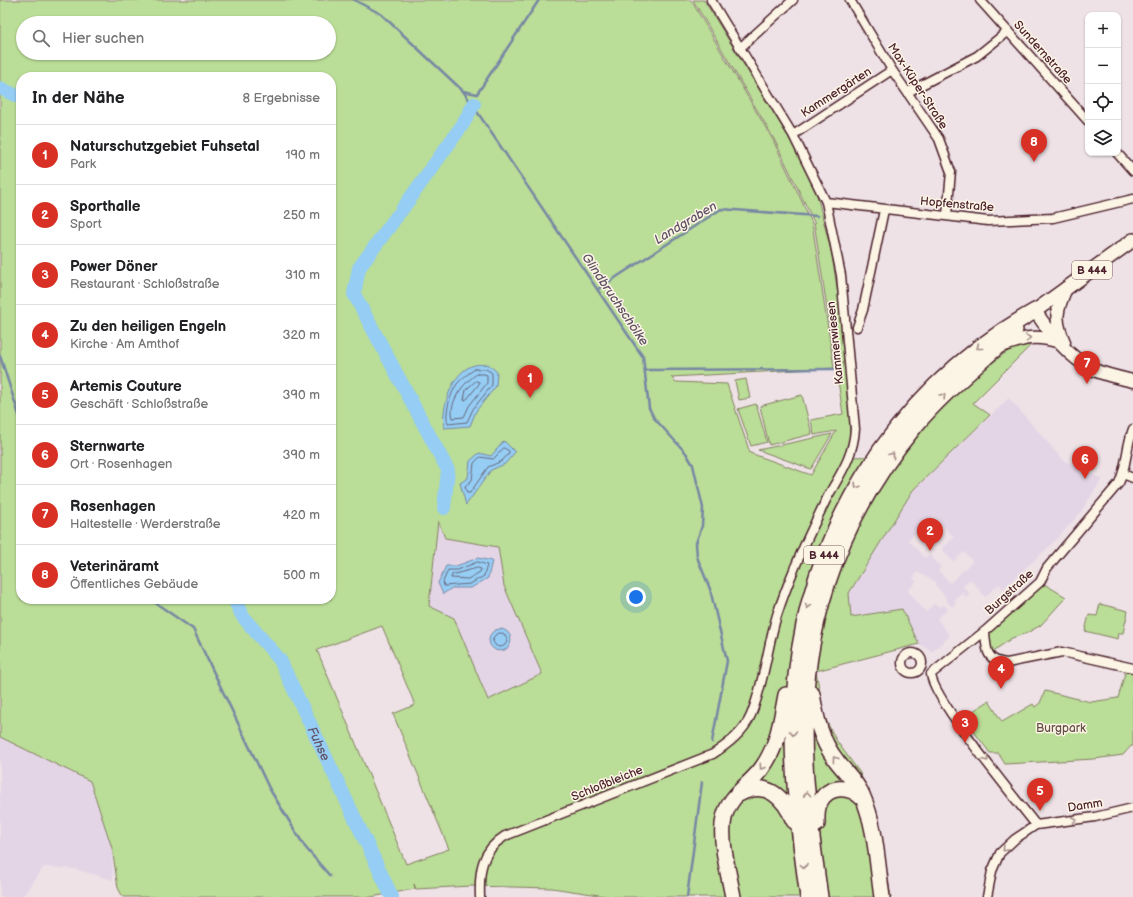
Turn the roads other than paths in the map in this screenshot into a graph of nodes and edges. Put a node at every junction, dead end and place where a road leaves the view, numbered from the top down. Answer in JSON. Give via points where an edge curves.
{"nodes":[{"id":1,"x":711,"y":0,"type":"edge"},
{"id":2,"x":793,"y":0,"type":"edge"},
{"id":3,"x":850,"y":0,"type":"edge"},
{"id":4,"x":980,"y":0,"type":"edge"},
{"id":5,"x":1008,"y":31,"type":"junction"},
{"id":6,"x":740,"y":48,"type":"junction"},
{"id":7,"x":892,"y":70,"type":"junction"},
{"id":8,"x":908,"y":92,"type":"junction"},
{"id":9,"x":1087,"y":120,"type":"edge"},
{"id":10,"x":794,"y":135,"type":"junction"},
{"id":11,"x":1120,"y":156,"type":"edge"},
{"id":12,"x":1133,"y":171,"type":"edge"},
{"id":13,"x":1133,"y":199,"type":"edge"},
{"id":14,"x":826,"y":202,"type":"junction"},
{"id":15,"x":884,"y":210,"type":"junction"},
{"id":16,"x":947,"y":215,"type":"junction"},
{"id":17,"x":1133,"y":240,"type":"edge"},
{"id":18,"x":1066,"y":288,"type":"junction"},
{"id":19,"x":1035,"y":310,"type":"junction"},
{"id":20,"x":856,"y":327,"type":"dead end"},
{"id":21,"x":1063,"y":346,"type":"junction"},
{"id":22,"x":997,"y":348,"type":"junction"},
{"id":23,"x":1133,"y":381,"type":"edge"},
{"id":24,"x":1133,"y":429,"type":"edge"},
{"id":25,"x":1123,"y":474,"type":"junction"},
{"id":26,"x":1133,"y":478,"type":"edge"},
{"id":27,"x":985,"y":631,"type":"junction"},
{"id":28,"x":803,"y":667,"type":"junction"},
{"id":29,"x":921,"y":668,"type":"dead end"},
{"id":30,"x":1133,"y":668,"type":"edge"},
{"id":31,"x":931,"y":678,"type":"junction"},
{"id":32,"x":757,"y":696,"type":"joint"},
{"id":33,"x":732,"y":800,"type":"junction"},
{"id":34,"x":865,"y":802,"type":"junction"},
{"id":35,"x":1133,"y":808,"type":"edge"},
{"id":36,"x":1036,"y":825,"type":"junction"},
{"id":37,"x":799,"y":834,"type":"junction"},
{"id":38,"x":813,"y":847,"type":"junction"},
{"id":39,"x":480,"y":897,"type":"edge"},
{"id":40,"x":733,"y":897,"type":"edge"},
{"id":41,"x":808,"y":897,"type":"edge"},
{"id":42,"x":820,"y":897,"type":"edge"},
{"id":43,"x":882,"y":897,"type":"edge"},
{"id":44,"x":987,"y":897,"type":"edge"}],
"edges":[{"from":1,"to":6,"type":"street","name":"Kammerwiesen"},
{"from":2,"to":6,"type":"street"},
{"from":3,"to":7,"type":"street","name":"Max-Küper-Straße"},
{"from":4,"to":5,"type":"street","name":"Sundernstraße"},
{"from":5,"to":8,"type":"street","via":[[977,56]]},
{"from":5,"to":9,"type":"street","name":"Sundernstraße"},
{"from":6,"to":10,"type":"street","name":"Kammerwiesen"},
{"from":7,"to":8,"type":"street","name":"Max-Küper-Straße"},
{"from":7,"to":10,"type":"street","name":"Kammergärten"},
{"from":8,"to":16,"type":"street","name":"Max-Küper-Straße","via":[[939,139],[951,172]]},
{"from":10,"to":14,"type":"street","name":"Kammerwiesen"},
{"from":11,"to":12,"type":"street"},
{"from":13,"to":16,"type":"street","name":"Hopfenstraße","via":[[1053,218],[988,221]]},
{"from":14,"to":15,"type":"street","name":"Hopfenstraße"},
{"from":14,"to":32,"type":"street","name":"Kammerwiesen","via":[[841,275],[855,421],[854,441],[850,459],[828,496],[795,566],[777,615]]},
{"from":15,"to":16,"type":"street","name":"Hopfenstraße"},
{"from":15,"to":20,"type":"street","name":"Kammerwiesen","via":[[863,310]]},
{"from":17,"to":18,"type":"main road","number":"B 444"},
{"from":18,"to":19,"type":"main road","number":"B 444"},
{"from":18,"to":21,"type":"street","via":[[1056,317]]},
{"from":19,"to":21,"type":"street"},
{"from":19,"to":22,"type":"highway","number":"B 444"},
{"from":19,"to":28,"type":"highway","number":"B 444","one_way":true,"via":[[998,333],[960,362],[906,416],[851,495],[830,539],[808,606]]},
{"from":22,"to":21,"type":"street","one_way":true,"via":[[1035,336]]},
{"from":21,"to":23,"type":"street","via":[[1095,370]]},
{"from":28,"to":22,"type":"highway","number":"B 444","one_way":true,"via":[[839,550],[869,490],[917,424],[965,374]]},
{"from":24,"to":25,"type":"street"},
{"from":25,"to":26,"type":"street"},
{"from":25,"to":27,"type":"street","name":"Burgstraße","via":[[1106,499],[1047,568],[1040,582]]},
{"from":27,"to":30,"type":"street","via":[[990,658],[1000,663],[1007,664],[1062,652]]},
{"from":27,"to":31,"type":"street","name":"Burgstraße"},
{"from":28,"to":33,"type":"highway","one_way":true,"via":[[790,676],[780,731],[773,749],[760,772]]},
{"from":34,"to":28,"type":"highway","one_way":true,"via":[[857,785],[836,760],[823,738]]},
{"from":28,"to":37,"type":"highway","number":"B 444","one_way":true,"via":[[792,734]]},
{"from":38,"to":28,"type":"highway","number":"B 444","one_way":true,"via":[[805,762]]},
{"from":29,"to":31,"type":"street"},
{"from":31,"to":36,"type":"street","one_way":true,"via":[[953,717]]},
{"from":32,"to":39,"type":"street","name":"Schloßbleiche","via":[[751,716],[740,732],[713,754],[495,842],[488,850],[483,863]]},
{"from":33,"to":37,"type":"highway","via":[[741,793],[751,790],[775,794],[788,808]]},
{"from":33,"to":40,"type":"highway","via":[[726,812],[723,831]]},
{"from":34,"to":38,"type":"highway","via":[[858,794],[848,789],[837,789],[827,793],[818,807]]},
{"from":34,"to":43,"type":"highway","via":[[871,822]]},
{"from":36,"to":35,"type":"street","name":"Damm","one_way":true,"via":[[1096,817]]},
{"from":36,"to":44,"type":"street","name":"Damm","one_way":true,"via":[[1000,853],[993,867]]},
{"from":37,"to":41,"type":"highway","number":"B 444","one_way":true},
{"from":38,"to":42,"type":"highway","number":"B 444"}]}
